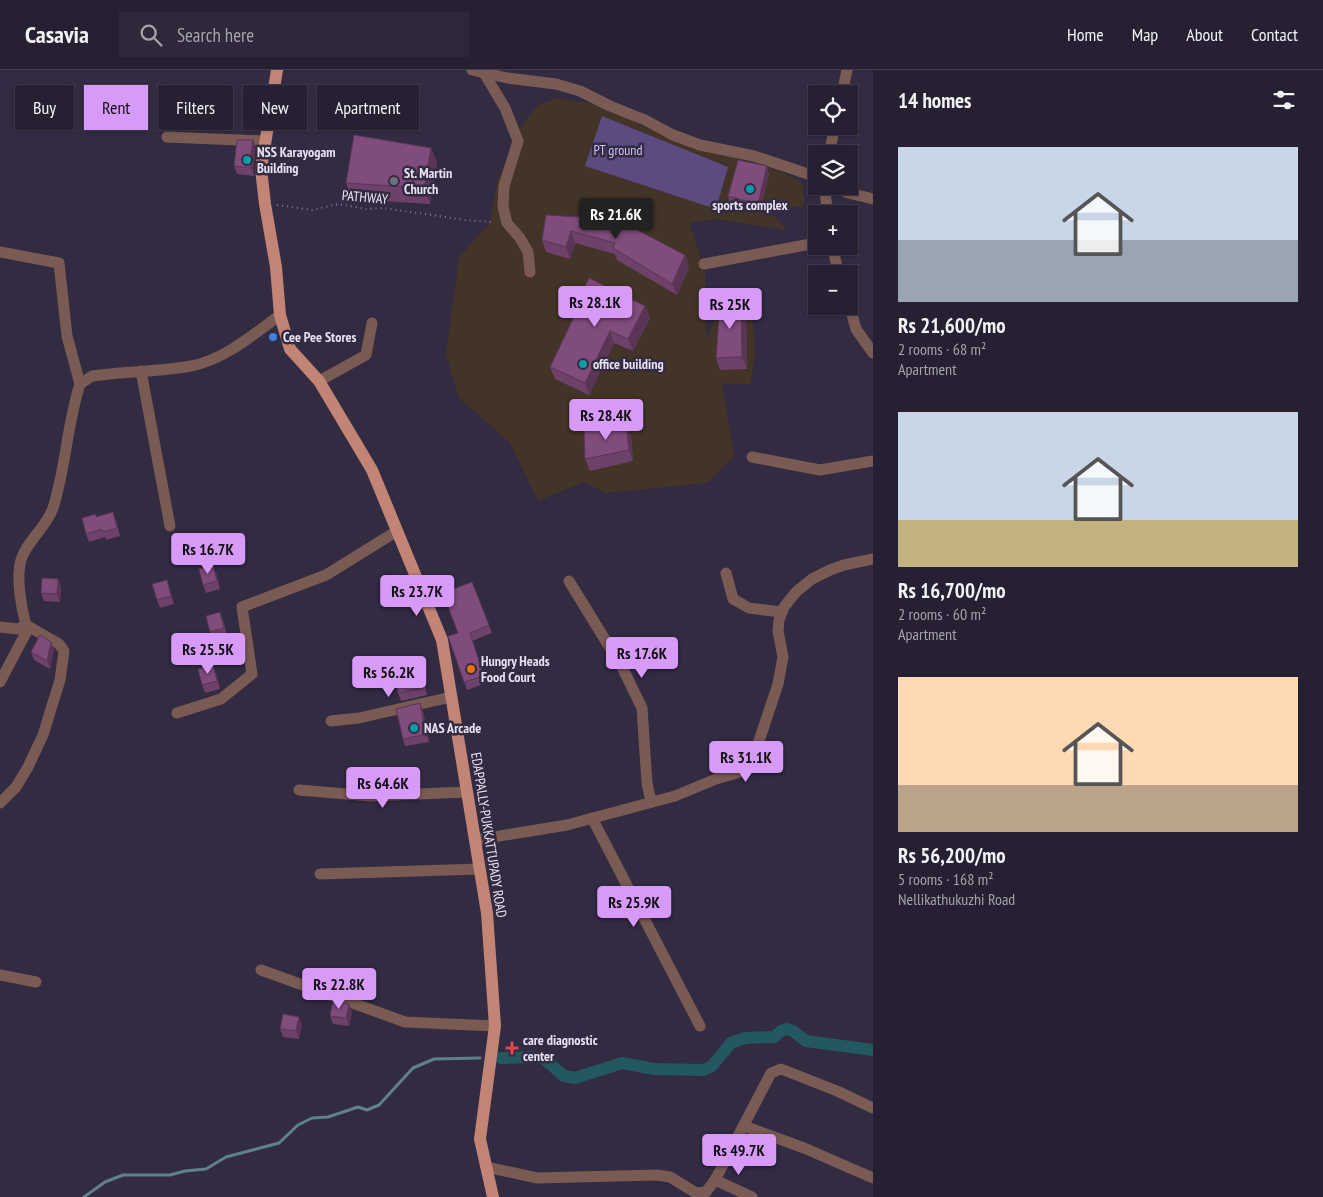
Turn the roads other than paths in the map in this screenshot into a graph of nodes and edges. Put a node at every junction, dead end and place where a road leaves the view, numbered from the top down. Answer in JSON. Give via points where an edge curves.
{"nodes":[{"id":1,"x":277,"y":70,"type":"edge"},
{"id":2,"x":472,"y":70,"type":"edge"},
{"id":3,"x":847,"y":70,"type":"edge"},
{"id":4,"x":484,"y":73,"type":"junction"},
{"id":5,"x":515,"y":75,"type":"edge"},
{"id":6,"x":844,"y":85,"type":"edge"},
{"id":7,"x":167,"y":137,"type":"dead end"},
{"id":8,"x":265,"y":141,"type":"junction"},
{"id":9,"x":808,"y":174,"type":"edge"},
{"id":10,"x":856,"y":195,"type":"edge"},
{"id":11,"x":873,"y":199,"type":"edge"},
{"id":12,"x":808,"y":245,"type":"edge"},
{"id":13,"x":0,"y":252,"type":"edge"},
{"id":14,"x":704,"y":264,"type":"dead end"},
{"id":15,"x":530,"y":272,"type":"dead end"},
{"id":16,"x":280,"y":315,"type":"junction"},
{"id":17,"x":852,"y":315,"type":"edge"},
{"id":18,"x":372,"y":323,"type":"dead end"},
{"id":19,"x":873,"y":353,"type":"edge"},
{"id":20,"x":141,"y":371,"type":"junction"},
{"id":21,"x":319,"y":381,"type":"junction"},
{"id":22,"x":80,"y":384,"type":"junction"},
{"id":23,"x":752,"y":457,"type":"dead end"},
{"id":24,"x":873,"y":462,"type":"edge"},
{"id":25,"x":170,"y":526,"type":"dead end"},
{"id":26,"x":397,"y":531,"type":"junction"},
{"id":27,"x":873,"y":559,"type":"edge"},
{"id":28,"x":726,"y":573,"type":"dead end"},
{"id":29,"x":569,"y":581,"type":"dead end"},
{"id":30,"x":781,"y":612,"type":"junction"},
{"id":31,"x":27,"y":626,"type":"junction"},
{"id":32,"x":0,"y":627,"type":"edge"},
{"id":33,"x":0,"y":682,"type":"edge"},
{"id":34,"x":451,"y":697,"type":"junction"},
{"id":35,"x":176,"y":712,"type":"dead end"},
{"id":36,"x":331,"y":721,"type":"dead end"},
{"id":37,"x":300,"y":790,"type":"dead end"},
{"id":38,"x":467,"y":792,"type":"junction"},
{"id":39,"x":651,"y":801,"type":"junction"},
{"id":40,"x":0,"y":803,"type":"edge"},
{"id":41,"x":592,"y":818,"type":"junction"},
{"id":42,"x":475,"y":840,"type":"junction"},
{"id":43,"x":480,"y":869,"type":"junction"},
{"id":44,"x":320,"y":874,"type":"dead end"},
{"id":45,"x":261,"y":970,"type":"dead end"},
{"id":46,"x":0,"y":975,"type":"edge"},
{"id":47,"x":36,"y":982,"type":"dead end"},
{"id":48,"x":494,"y":1026,"type":"junction"},
{"id":49,"x":700,"y":1026,"type":"dead end"},
{"id":50,"x":873,"y":1108,"type":"edge"},
{"id":51,"x":744,"y":1126,"type":"junction"},
{"id":52,"x":486,"y":1167,"type":"junction"},
{"id":53,"x":873,"y":1178,"type":"edge"},
{"id":54,"x":715,"y":1180,"type":"junction"},
{"id":55,"x":696,"y":1195,"type":"edge"},
{"id":56,"x":493,"y":1197,"type":"edge"},
{"id":57,"x":752,"y":1197,"type":"edge"}],
"edges":[{"from":1,"to":8,"type":"main road","name":"EDAPPALLY-PUKKATTUPADY ROAD"},
{"from":2,"to":4,"type":"street"},
{"from":3,"to":6,"type":"street"},
{"from":4,"to":5,"type":"street"},
{"from":4,"to":15,"type":"street","via":[[505,108],[518,141],[504,186],[503,207],[507,224],[528,252]]},
{"from":5,"to":9,"type":"street","via":[[580,91],[700,145],[754,156]]},
{"from":7,"to":8,"type":"street"},
{"from":8,"to":16,"type":"main road","name":"EDAPPALLY-PUKKATTUPADY ROAD","via":[[261,169]]},
{"from":10,"to":11,"type":"street"},
{"from":12,"to":14,"type":"street"},
{"from":13,"to":22,"type":"street","via":[[59,263],[67,336]]},
{"from":16,"to":20,"type":"street","via":[[212,359],[192,366]]},
{"from":16,"to":21,"type":"main road","name":"EDAPPALLY-PUKKATTUPADY ROAD","via":[[290,349]]},
{"from":17,"to":19,"type":"street","via":[[856,329]]},
{"from":18,"to":21,"type":"street","via":[[366,355]]},
{"from":20,"to":22,"type":"street","via":[[92,376]]},
{"from":20,"to":25,"type":"street"},
{"from":21,"to":26,"type":"main road","name":"EDAPPALLY-PUKKATTUPADY ROAD","via":[[372,470]]},
{"from":22,"to":31,"type":"street","via":[[52,510],[21,560],[20,596]]},
{"from":23,"to":24,"type":"street","via":[[820,470]]},
{"from":26,"to":34,"type":"main road","name":"EDAPPALLY-PUKKATTUPADY ROAD","via":[[442,640]]},
{"from":26,"to":35,"type":"street","via":[[326,575],[242,607],[252,674],[221,699]]},
{"from":27,"to":30,"type":"street","via":[[844,565],[812,579],[796,592]]},
{"from":28,"to":30,"type":"street","via":[[733,599],[749,608]]},
{"from":29,"to":39,"type":"street","via":[[623,669],[642,708]]},
{"from":30,"to":39,"type":"street","via":[[778,631],[783,657],[778,684],[753,759],[743,771],[675,796]]},
{"from":31,"to":32,"type":"street","via":[[18,629]]},
{"from":31,"to":33,"type":"street"},
{"from":31,"to":40,"type":"street","via":[[59,644],[64,651],[60,680],[43,734],[28,767],[16,787]]},
{"from":34,"to":36,"type":"street","via":[[359,718]]},
{"from":34,"to":38,"type":"main road","name":"EDAPPALLY-PUKKATTUPADY ROAD"},
{"from":37,"to":38,"type":"street","via":[[370,796]]},
{"from":38,"to":42,"type":"main road","name":"EDAPPALLY-PUKKATTUPADY ROAD"},
{"from":39,"to":41,"type":"street"},
{"from":41,"to":42,"type":"street"},
{"from":41,"to":49,"type":"street"},
{"from":42,"to":43,"type":"main road","name":"EDAPPALLY-PUKKATTUPADY ROAD"},
{"from":43,"to":44,"type":"street"},
{"from":43,"to":48,"type":"main road","name":"EDAPPALLY-PUKKATTUPADY ROAD","via":[[488,913]]},
{"from":45,"to":48,"type":"street","via":[[405,1022]]},
{"from":46,"to":47,"type":"street"},
{"from":48,"to":52,"type":"main road","name":"EDAPPALLY-PUKKATTUPADY ROAD","via":[[480,1139]]},
{"from":50,"to":51,"type":"street","via":[[781,1069],[771,1073]]},
{"from":51,"to":53,"type":"street"},
{"from":51,"to":54,"type":"street"},
{"from":52,"to":55,"type":"street","via":[[537,1178],[657,1174],[670,1178]]},
{"from":52,"to":56,"type":"main road","name":"EDAPPALLY-PUKKATTUPADY ROAD"},
{"from":54,"to":55,"type":"street","via":[[706,1192]]},
{"from":54,"to":57,"type":"street"}]}
